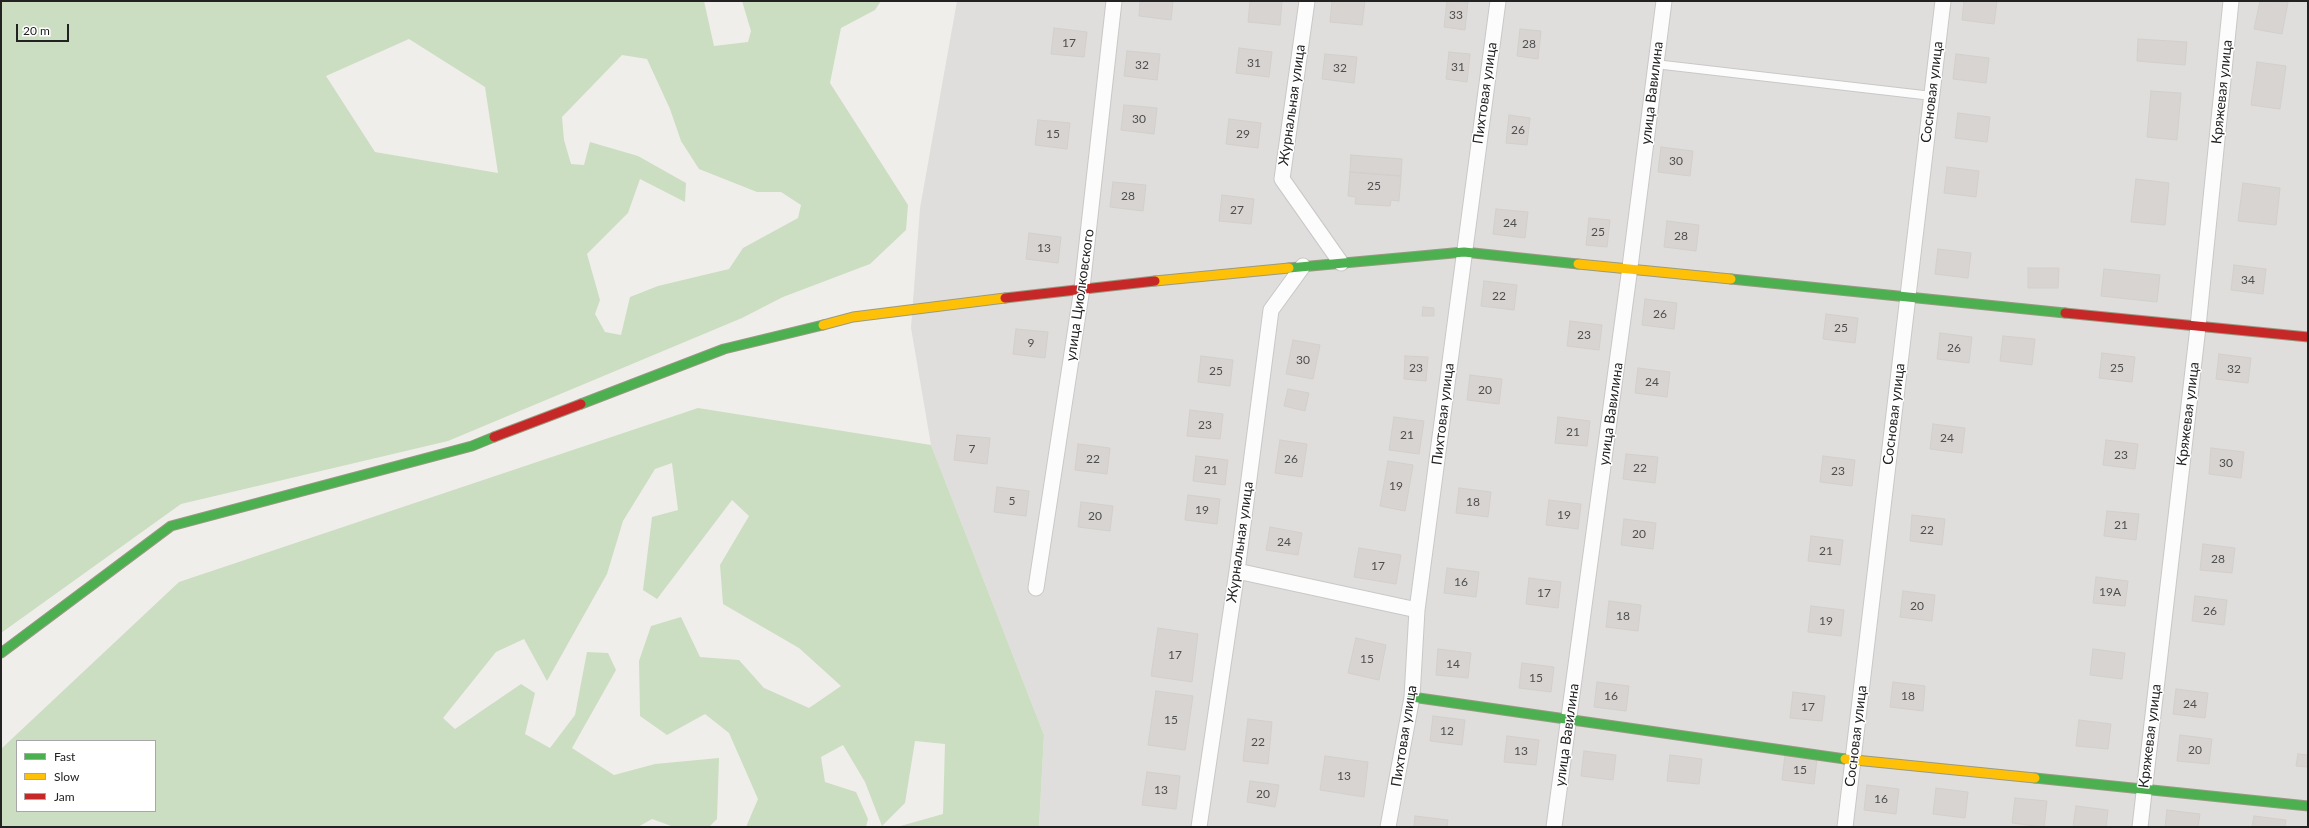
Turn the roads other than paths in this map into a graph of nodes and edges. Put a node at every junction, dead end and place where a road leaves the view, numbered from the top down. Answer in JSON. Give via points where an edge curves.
{"nodes":[{"id":1,"x":1114,"y":1,"type":"edge"},
{"id":2,"x":1307,"y":1,"type":"edge"},
{"id":3,"x":1498,"y":1,"type":"edge"},
{"id":4,"x":1664,"y":1,"type":"edge"},
{"id":5,"x":1943,"y":1,"type":"edge"},
{"id":6,"x":2231,"y":1,"type":"edge"},
{"id":7,"x":1655,"y":64,"type":"junction"},
{"id":8,"x":1932,"y":96,"type":"junction"},
{"id":9,"x":1464,"y":252,"type":"junction"},
{"id":10,"x":1341,"y":263,"type":"junction"},
{"id":11,"x":1304,"y":266,"type":"junction"},
{"id":12,"x":1630,"y":267,"type":"junction"},
{"id":13,"x":1082,"y":288,"type":"junction"},
{"id":14,"x":1908,"y":295,"type":"junction"},
{"id":15,"x":2198,"y":327,"type":"junction"},
{"id":16,"x":2308,"y":337,"type":"edge"},
{"id":17,"x":1237,"y":570,"type":"junction"},
{"id":18,"x":1036,"y":588,"type":"dead end"},
{"id":19,"x":1417,"y":610,"type":"junction"},
{"id":20,"x":1,"y":653,"type":"edge"},
{"id":21,"x":1412,"y":697,"type":"junction"},
{"id":22,"x":1570,"y":720,"type":"junction"},
{"id":23,"x":1854,"y":760,"type":"junction"},
{"id":24,"x":2144,"y":788,"type":"junction"},
{"id":25,"x":2308,"y":806,"type":"edge"},
{"id":26,"x":1199,"y":827,"type":"edge"},
{"id":27,"x":1388,"y":827,"type":"edge"},
{"id":28,"x":1554,"y":827,"type":"edge"},
{"id":29,"x":1844,"y":827,"type":"edge"},
{"id":30,"x":2140,"y":827,"type":"edge"}],
"edges":[{"from":1,"to":13,"type":"street","name":"улица Циолковского"},
{"from":2,"to":10,"type":"street","name":"Журнальная улица","via":[[1282,179]]},
{"from":3,"to":9,"type":"street","name":"Пихтовая улица"},
{"from":4,"to":7,"type":"street","name":"улица Вавилина"},
{"from":5,"to":8,"type":"street","name":"Сосновая улица"},
{"from":6,"to":15,"type":"street","name":"Кряжевая улица"},
{"from":7,"to":8,"type":"lane"},
{"from":7,"to":12,"type":"street","name":"улица Вавилина"},
{"from":8,"to":14,"type":"street","name":"Сосновая улица"},
{"from":9,"to":10,"type":"street"},
{"from":9,"to":12,"type":"street"},
{"from":9,"to":19,"type":"street","name":"Пихтовая улица"},
{"from":10,"to":11,"type":"street"},
{"from":11,"to":13,"type":"street"},
{"from":11,"to":17,"type":"street","name":"Журнальная улица","via":[[1271,310]]},
{"from":12,"to":14,"type":"street"},
{"from":12,"to":22,"type":"street","name":"улица Вавилина"},
{"from":13,"to":18,"type":"street","name":"улица Циолковского"},
{"from":13,"to":20,"type":"street","via":[[853,317],[724,349],[472,446],[172,526]]},
{"from":14,"to":15,"type":"street"},
{"from":14,"to":23,"type":"street","name":"Сосновая улица"},
{"from":15,"to":16,"type":"street"},
{"from":15,"to":24,"type":"street","name":"Кряжевая улица"},
{"from":17,"to":19,"type":"street"},
{"from":17,"to":26,"type":"street","name":"Журнальная улица"},
{"from":19,"to":21,"type":"street","name":"Пихтовая улица"},
{"from":21,"to":22,"type":"street"},
{"from":21,"to":27,"type":"street","name":"Пихтовая улица"},
{"from":22,"to":23,"type":"street"},
{"from":22,"to":28,"type":"street","name":"улица Вавилина"},
{"from":23,"to":24,"type":"street"},
{"from":23,"to":29,"type":"street","name":"Сосновая улица"},
{"from":24,"to":25,"type":"street"},
{"from":24,"to":30,"type":"street","name":"Кряжевая улица"}]}
